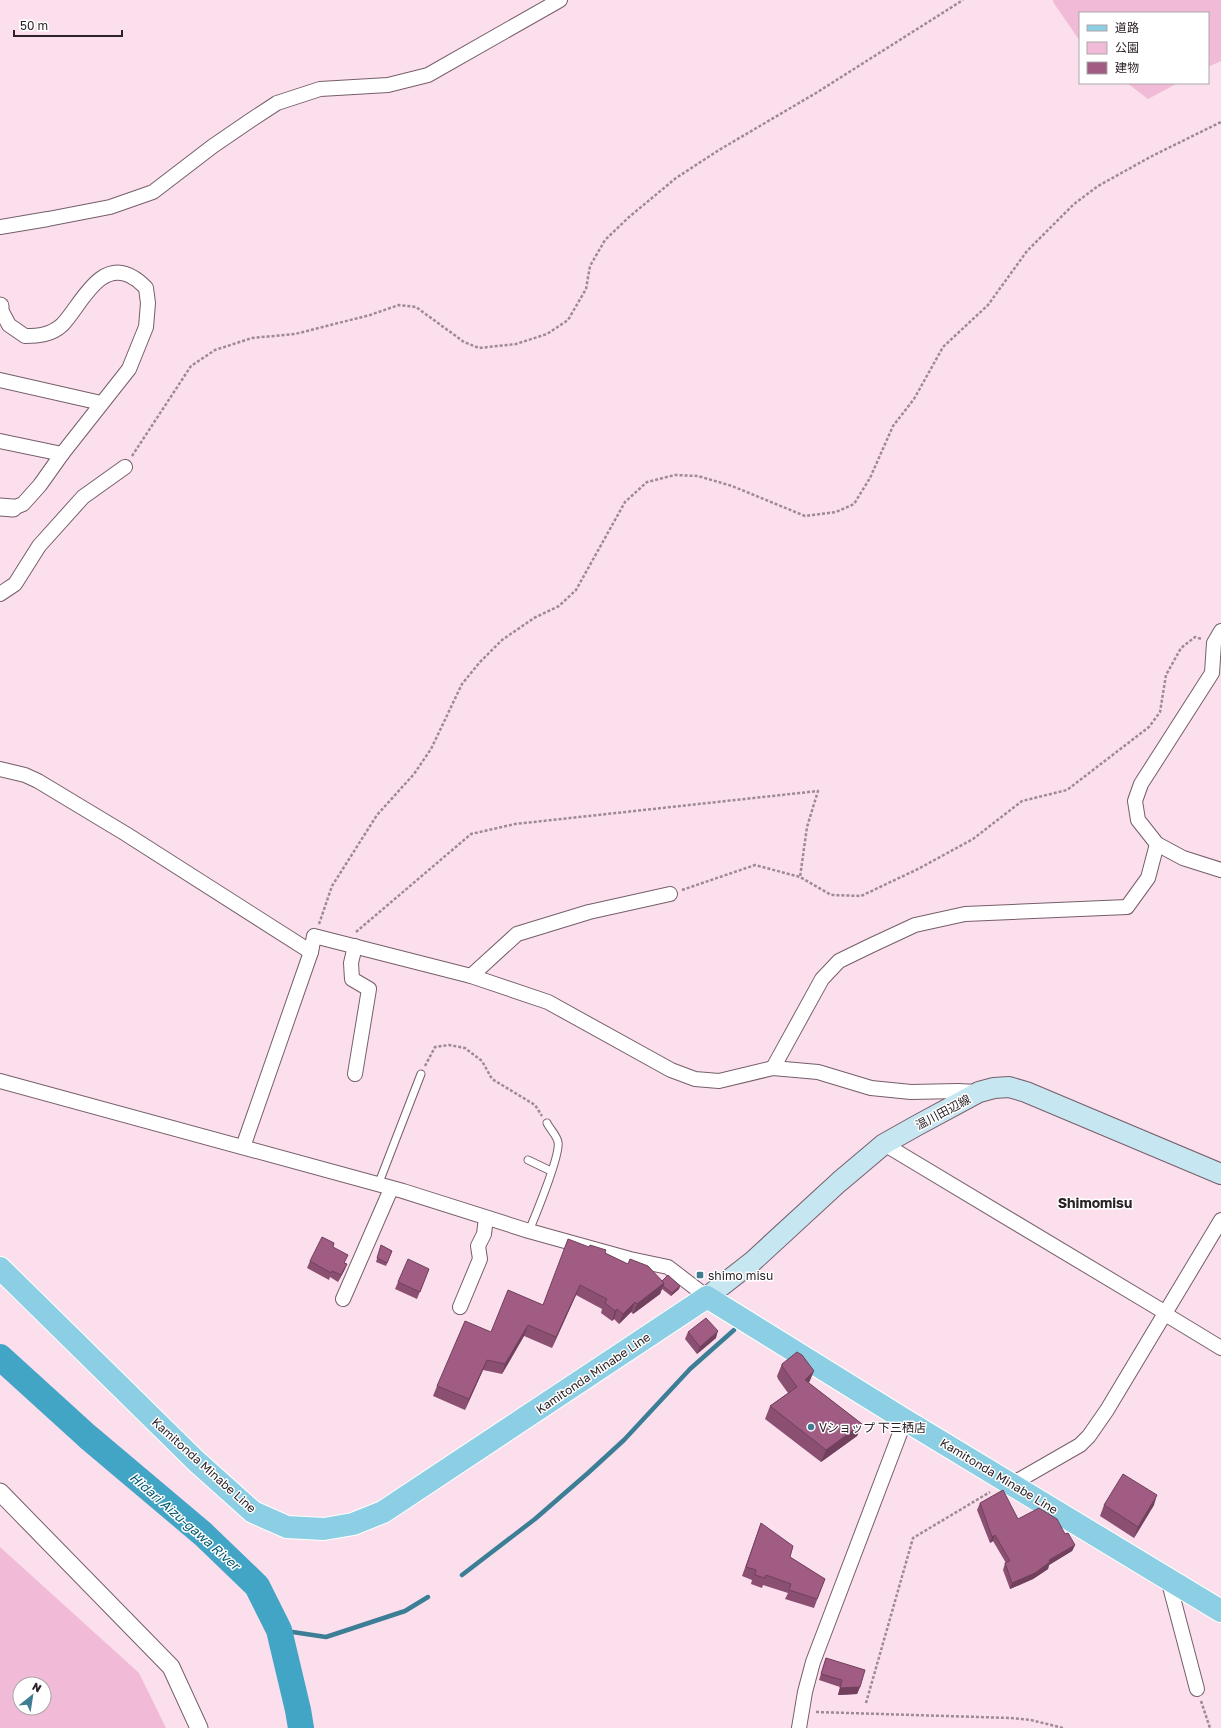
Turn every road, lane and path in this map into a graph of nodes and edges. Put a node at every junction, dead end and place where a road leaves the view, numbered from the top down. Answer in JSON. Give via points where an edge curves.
{"nodes":[{"id":1,"x":560,"y":0,"type":"edge"},
{"id":2,"x":962,"y":0,"type":"edge"},
{"id":3,"x":1221,"y":122,"type":"edge"},
{"id":4,"x":0,"y":227,"type":"edge"},
{"id":5,"x":0,"y":307,"type":"edge"},
{"id":6,"x":0,"y":380,"type":"edge"},
{"id":7,"x":101,"y":403,"type":"junction"},
{"id":8,"x":0,"y":441,"type":"edge"},
{"id":9,"x":62,"y":454,"type":"junction"},
{"id":10,"x":125,"y":466,"type":"joint"},
{"id":11,"x":7,"y":508,"type":"edge"},
{"id":12,"x":0,"y":594,"type":"edge"},
{"id":13,"x":1218,"y":637,"type":"edge"},
{"id":14,"x":0,"y":769,"type":"edge"},
{"id":15,"x":1157,"y":844,"type":"junction"},
{"id":16,"x":1221,"y":870,"type":"edge"},
{"id":17,"x":800,"y":877,"type":"junction"},
{"id":18,"x":670,"y":894,"type":"joint"},
{"id":19,"x":314,"y":936,"type":"junction"},
{"id":20,"x":349,"y":945,"type":"junction"},
{"id":21,"x":311,"y":952,"type":"junction"},
{"id":22,"x":471,"y":976,"type":"junction"},
{"id":23,"x":773,"y":1068,"type":"junction"},
{"id":24,"x":355,"y":1074,"type":"dead end"},
{"id":25,"x":421,"y":1074,"type":"joint"},
{"id":26,"x":0,"y":1081,"type":"edge"},
{"id":27,"x":979,"y":1092,"type":"junction"},
{"id":28,"x":547,"y":1123,"type":"joint"},
{"id":29,"x":884,"y":1144,"type":"junction"},
{"id":30,"x":243,"y":1147,"type":"junction"},
{"id":31,"x":528,"y":1160,"type":"dead end"},
{"id":32,"x":551,"y":1170,"type":"junction"},
{"id":33,"x":1221,"y":1174,"type":"edge"},
{"id":34,"x":384,"y":1187,"type":"junction"},
{"id":35,"x":486,"y":1218,"type":"junction"},
{"id":36,"x":1221,"y":1220,"type":"edge"},
{"id":37,"x":529,"y":1231,"type":"junction"},
{"id":38,"x":0,"y":1268,"type":"edge"},
{"id":39,"x":707,"y":1296,"type":"junction"},
{"id":40,"x":343,"y":1299,"type":"dead end"},
{"id":41,"x":460,"y":1307,"type":"dead end"},
{"id":42,"x":1165,"y":1314,"type":"junction"},
{"id":43,"x":1221,"y":1348,"type":"edge"},
{"id":44,"x":905,"y":1420,"type":"junction"},
{"id":45,"x":1010,"y":1482,"type":"junction"},
{"id":46,"x":0,"y":1492,"type":"edge"},
{"id":47,"x":1168,"y":1579,"type":"junction"},
{"id":48,"x":1221,"y":1611,"type":"edge"},
{"id":49,"x":1197,"y":1689,"type":"joint"},
{"id":50,"x":866,"y":1703,"type":"dead end"},
{"id":51,"x":800,"y":1720,"type":"edge"},
{"id":52,"x":199,"y":1728,"type":"edge"},
{"id":53,"x":1062,"y":1728,"type":"edge"},
{"id":54,"x":1210,"y":1728,"type":"edge"}],
"edges":[{"from":1,"to":4,"type":"street","via":[[428,75],[388,85],[320,89],[277,104],[213,146],[153,192],[110,207]]},
{"from":2,"to":10,"type":"path","via":[[816,94],[676,178],[629,216],[605,240],[590,266],[586,290],[568,320],[547,334],[516,344],[479,348],[464,342],[416,307],[399,305],[295,334],[252,338],[216,350],[191,366]]},
{"from":3,"to":19,"type":"path","via":[[1098,186],[1074,204],[1027,251],[988,305],[943,347],[914,399],[893,426],[870,478],[854,504],[836,512],[805,516],[732,486],[698,476],[675,475],[647,482],[625,502],[576,590],[559,606],[534,618],[502,640],[462,684],[431,749],[414,774],[377,815],[332,886]]},
{"from":5,"to":7,"type":"street","via":[[10,325],[25,336],[44,336],[61,325],[90,288],[104,276],[120,273],[133,277],[146,288],[146,327],[128,369]]},
{"from":6,"to":7,"type":"street"},
{"from":7,"to":9,"type":"street"},
{"from":8,"to":9,"type":"street"},
{"from":9,"to":11,"type":"street","via":[[23,504]]},
{"from":10,"to":12,"type":"street","via":[[83,497],[39,546],[15,584]]},
{"from":13,"to":15,"type":"street","via":[[1212,673],[1141,784],[1135,801],[1138,820]]},
{"from":13,"to":17,"type":"path","via":[[1195,637],[1181,648],[1166,675],[1160,712],[1149,727],[1067,790],[1022,801],[973,839],[861,896],[831,895]]},
{"from":14,"to":21,"type":"street","via":[[38,781]]},
{"from":15,"to":16,"type":"street","via":[[1183,858]]},
{"from":15,"to":23,"type":"street","via":[[1148,878],[1127,907],[964,914],[915,926],[839,961],[822,979]]},
{"from":17,"to":18,"type":"path","via":[[755,865]]},
{"from":17,"to":20,"type":"path","via":[[807,827],[818,791],[515,824],[471,834]]},
{"from":18,"to":22,"type":"street","via":[[589,912],[517,934]]},
{"from":19,"to":20,"type":"street"},
{"from":19,"to":21,"type":"street"},
{"from":20,"to":22,"type":"street"},
{"from":20,"to":24,"type":"street","via":[[352,979],[369,989]]},
{"from":21,"to":30,"type":"street"},
{"from":22,"to":23,"type":"street","via":[[548,1002],[671,1070],[695,1079],[719,1081]]},
{"from":23,"to":27,"type":"street","via":[[818,1072],[871,1088],[911,1092]]},
{"from":25,"to":28,"type":"path","via":[[435,1047],[449,1045],[465,1048],[482,1062],[492,1079],[535,1105]]},
{"from":25,"to":34,"type":"lane"},
{"from":26,"to":30,"type":"street"},
{"from":27,"to":29,"type":"main road","name":"温川田辺線"},
{"from":27,"to":33,"type":"main road","name":"温川田辺線","via":[[1009,1087],[1026,1092]]},
{"from":28,"to":32,"type":"lane","via":[[558,1142],[558,1152]]},
{"from":29,"to":39,"type":"main road","name":"温川田辺線","via":[[752,1262]]},
{"from":29,"to":42,"type":"street"},
{"from":30,"to":34,"type":"street"},
{"from":31,"to":32,"type":"lane"},
{"from":32,"to":37,"type":"lane"},
{"from":34,"to":35,"type":"street"},
{"from":34,"to":40,"type":"street"},
{"from":35,"to":37,"type":"street"},
{"from":35,"to":41,"type":"street","via":[[484,1234],[478,1246],[480,1259]]},
{"from":36,"to":42,"type":"street"},
{"from":37,"to":39,"type":"street","via":[[668,1267]]},
{"from":38,"to":39,"type":"main road","name":"Kamitonda Minabe Line","via":[[190,1456],[253,1512],[287,1527],[324,1529],[353,1524],[383,1512]]},
{"from":39,"to":44,"type":"main road","name":"Kamitonda Minabe Line"},
{"from":42,"to":43,"type":"street"},
{"from":42,"to":45,"type":"street","via":[[1089,1436],[1080,1445]]},
{"from":44,"to":45,"type":"main road","name":"Kamitonda Minabe Line"},
{"from":44,"to":51,"type":"street","via":[[813,1662]]},
{"from":45,"to":47,"type":"main road","name":"Kamitonda Minabe Line"},
{"from":45,"to":50,"type":"path","via":[[913,1538]]},
{"from":46,"to":52,"type":"street","via":[[171,1667]]},
{"from":47,"to":48,"type":"main road","name":"Kamitonda Minabe Line"},
{"from":47,"to":49,"type":"street"},
{"from":49,"to":54,"type":"path"},
{"from":51,"to":53,"type":"path","via":[[1011,1718]]}]}
